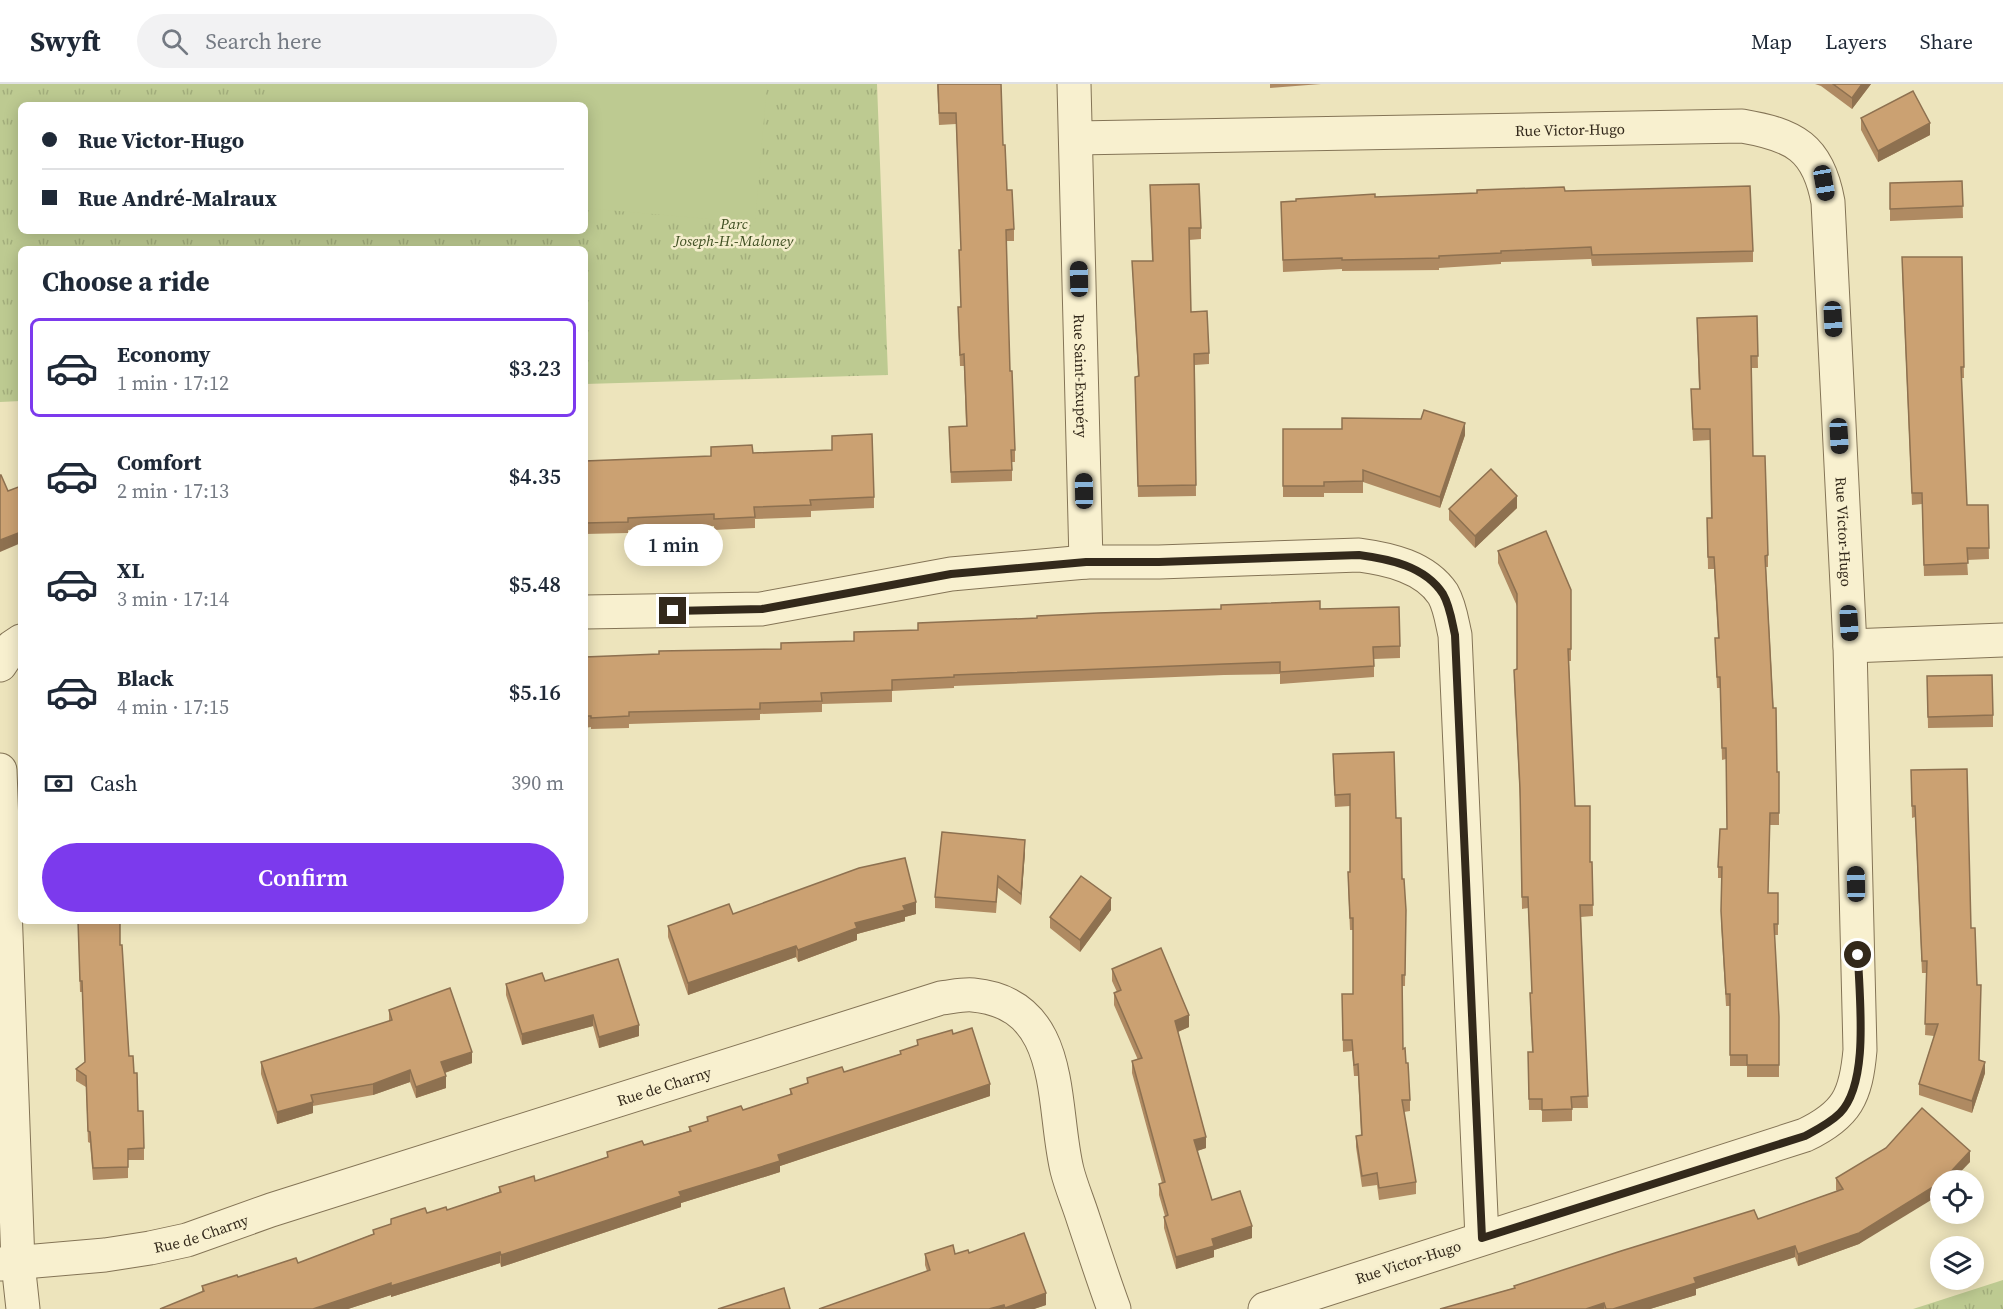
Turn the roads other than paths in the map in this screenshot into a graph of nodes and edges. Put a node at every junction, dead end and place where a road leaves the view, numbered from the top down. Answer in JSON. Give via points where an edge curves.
{"nodes":[{"id":1,"x":1074,"y":84,"type":"edge"},
{"id":2,"x":1076,"y":138,"type":"junction"},
{"id":3,"x":1086,"y":562,"type":"junction"},
{"id":4,"x":588,"y":612,"type":"edge"},
{"id":5,"x":2003,"y":640,"type":"edge"},
{"id":6,"x":18,"y":643,"type":"edge"},
{"id":7,"x":1850,"y":646,"type":"junction"},
{"id":8,"x":0,"y":665,"type":"edge"},
{"id":9,"x":0,"y":770,"type":"edge"},
{"id":10,"x":1482,"y":1238,"type":"junction"},
{"id":11,"x":9,"y":1264,"type":"edge"},
{"id":12,"x":23,"y":1309,"type":"edge"},
{"id":13,"x":1114,"y":1309,"type":"edge"},
{"id":14,"x":1265,"y":1309,"type":"edge"}],
"edges":[{"from":1,"to":2,"type":"street","name":"Rue Saint-Exupéry"},
{"from":2,"to":3,"type":"street","name":"Rue Saint-Exupéry"},
{"from":2,"to":7,"type":"street","name":"Rue Victor-Hugo","via":[[1742,126],[1788,137],[1818,166],[1828,202]]},
{"from":3,"to":4,"type":"street","via":[[951,574],[762,609]]},
{"from":3,"to":10,"type":"street","via":[[1359,555],[1410,567],[1443,594],[1455,635]]},
{"from":5,"to":7,"type":"street"},
{"from":6,"to":8,"type":"street"},
{"from":7,"to":10,"type":"street","name":"Rue Victor-Hugo","via":[[1860,1050],[1856,1084],[1850,1098],[1833,1119],[1805,1136]]},
{"from":9,"to":11,"type":"street"},
{"from":10,"to":14,"type":"street","name":"Rue Victor-Hugo"},
{"from":11,"to":12,"type":"street"},
{"from":11,"to":13,"type":"street","name":"Rue de Charny","via":[[105,1255],[187,1240],[941,998],[972,994],[1000,1000],[1022,1013],[1040,1035],[1051,1062],[1068,1172]]}]}
